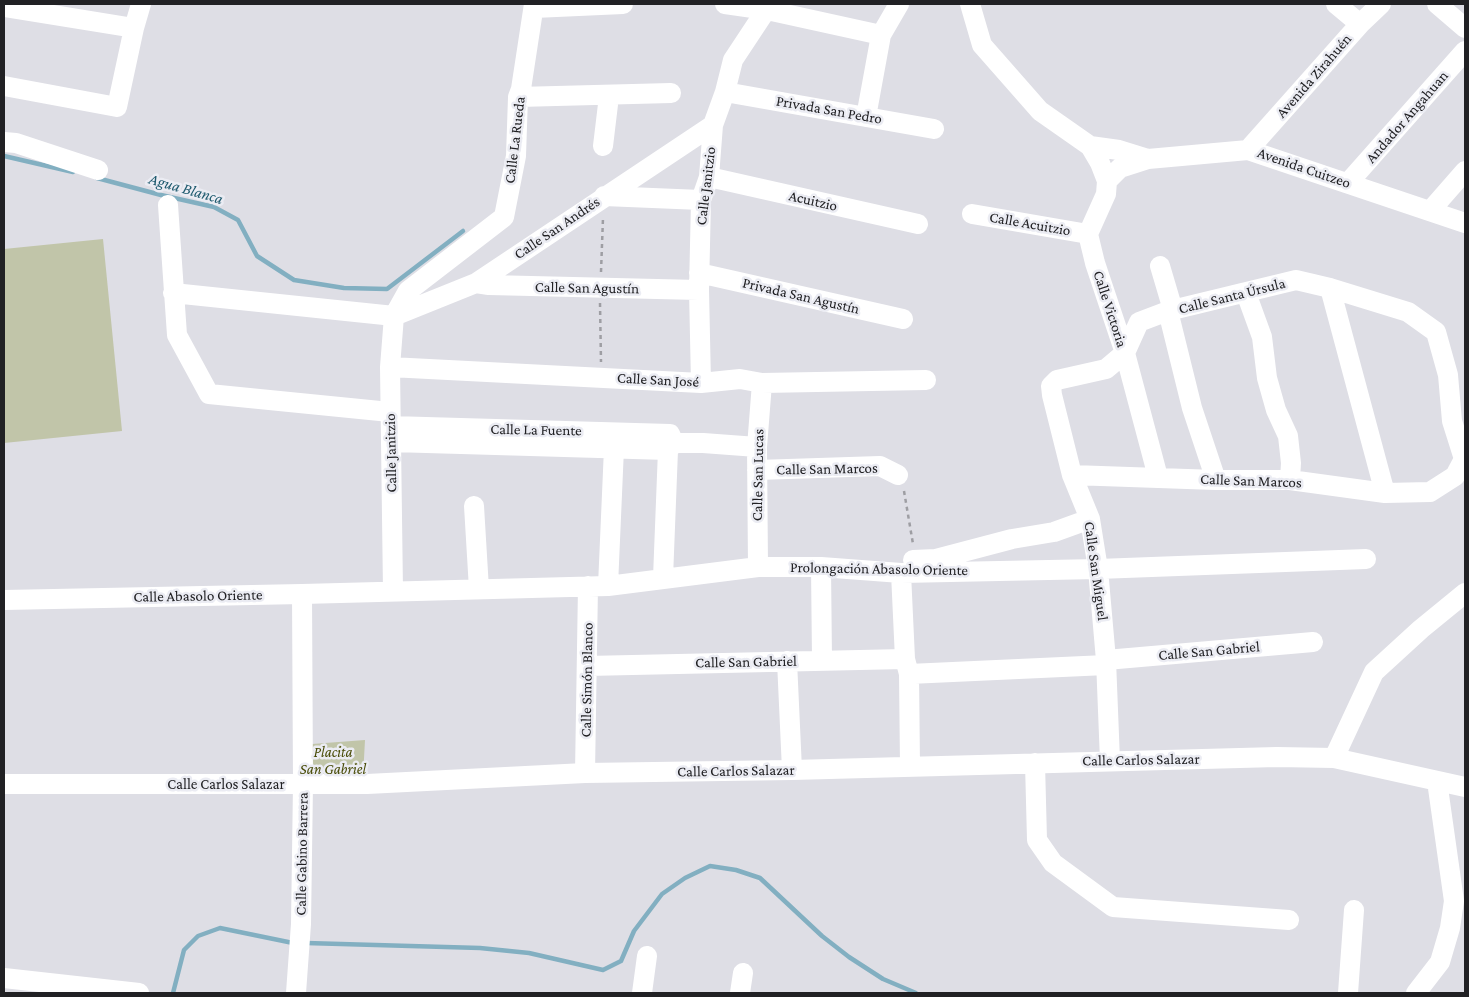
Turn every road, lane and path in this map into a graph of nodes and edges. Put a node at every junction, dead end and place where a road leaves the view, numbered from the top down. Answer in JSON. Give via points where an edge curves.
{"nodes":[{"id":1,"x":141,"y":4,"type":"edge"},
{"id":2,"x":624,"y":4,"type":"edge"},
{"id":3,"x":725,"y":4,"type":"edge"},
{"id":4,"x":899,"y":4,"type":"edge"},
{"id":5,"x":970,"y":4,"type":"edge"},
{"id":6,"x":1336,"y":4,"type":"edge"},
{"id":7,"x":1381,"y":4,"type":"edge"},
{"id":8,"x":1436,"y":4,"type":"edge"},
{"id":9,"x":534,"y":6,"type":"edge"},
{"id":10,"x":4,"y":7,"type":"edge"},
{"id":11,"x":769,"y":7,"type":"edge"},
{"id":12,"x":1360,"y":24,"type":"junction"},
{"id":13,"x":134,"y":28,"type":"junction"},
{"id":14,"x":1465,"y":28,"type":"edge"},
{"id":15,"x":881,"y":35,"type":"junction"},
{"id":16,"x":1465,"y":51,"type":"edge"},
{"id":17,"x":4,"y":86,"type":"edge"},
{"id":18,"x":725,"y":92,"type":"junction"},
{"id":19,"x":671,"y":93,"type":"dead end"},
{"id":20,"x":610,"y":96,"type":"junction"},
{"id":21,"x":518,"y":97,"type":"junction"},
{"id":22,"x":866,"y":117,"type":"junction"},
{"id":23,"x":713,"y":125,"type":"junction"},
{"id":24,"x":934,"y":129,"type":"dead end"},
{"id":25,"x":4,"y":142,"type":"edge"},
{"id":26,"x":603,"y":146,"type":"dead end"},
{"id":27,"x":1090,"y":146,"type":"junction"},
{"id":28,"x":1248,"y":150,"type":"junction"},
{"id":29,"x":1148,"y":159,"type":"junction"},
{"id":30,"x":98,"y":170,"type":"dead end"},
{"id":31,"x":1465,"y":171,"type":"edge"},
{"id":32,"x":709,"y":177,"type":"junction"},
{"id":33,"x":1107,"y":181,"type":"junction"},
{"id":34,"x":1348,"y":184,"type":"junction"},
{"id":35,"x":604,"y":196,"type":"junction"},
{"id":36,"x":701,"y":200,"type":"junction"},
{"id":37,"x":168,"y":205,"type":"dead end"},
{"id":38,"x":1430,"y":211,"type":"junction"},
{"id":39,"x":972,"y":214,"type":"dead end"},
{"id":40,"x":1465,"y":223,"type":"edge"},
{"id":41,"x":918,"y":224,"type":"dead end"},
{"id":42,"x":1088,"y":234,"type":"junction"},
{"id":43,"x":1160,"y":266,"type":"dead end"},
{"id":44,"x":699,"y":282,"type":"junction"},
{"id":45,"x":476,"y":283,"type":"junction"},
{"id":46,"x":1330,"y":288,"type":"junction"},
{"id":47,"x":173,"y":293,"type":"junction"},
{"id":48,"x":1246,"y":293,"type":"junction"},
{"id":49,"x":1170,"y":311,"type":"junction"},
{"id":50,"x":394,"y":316,"type":"junction"},
{"id":51,"x":903,"y":319,"type":"dead end"},
{"id":52,"x":1125,"y":353,"type":"junction"},
{"id":53,"x":390,"y":367,"type":"junction"},
{"id":54,"x":926,"y":380,"type":"dead end"},
{"id":55,"x":701,"y":382,"type":"junction"},
{"id":56,"x":762,"y":383,"type":"junction"},
{"id":57,"x":391,"y":427,"type":"junction"},
{"id":58,"x":536,"y":438,"type":"junction"},
{"id":59,"x":671,"y":446,"type":"junction"},
{"id":60,"x":757,"y":447,"type":"junction"},
{"id":61,"x":614,"y":448,"type":"junction"},
{"id":62,"x":757,"y":470,"type":"junction"},
{"id":63,"x":898,"y":475,"type":"joint"},
{"id":64,"x":1072,"y":475,"type":"junction"},
{"id":65,"x":1455,"y":476,"type":"joint"},
{"id":66,"x":1158,"y":477,"type":"junction"},
{"id":67,"x":1216,"y":480,"type":"junction"},
{"id":68,"x":1290,"y":480,"type":"junction"},
{"id":69,"x":1385,"y":493,"type":"junction"},
{"id":70,"x":474,"y":506,"type":"dead end"},
{"id":71,"x":1090,"y":519,"type":"junction"},
{"id":72,"x":1366,"y":559,"type":"dead end"},
{"id":73,"x":758,"y":567,"type":"junction"},
{"id":74,"x":821,"y":567,"type":"junction"},
{"id":75,"x":908,"y":567,"type":"junction"},
{"id":76,"x":1098,"y":569,"type":"junction"},
{"id":77,"x":663,"y":578,"type":"junction"},
{"id":78,"x":598,"y":586,"type":"junction"},
{"id":79,"x":479,"y":589,"type":"junction"},
{"id":80,"x":393,"y":591,"type":"junction"},
{"id":81,"x":1465,"y":593,"type":"edge"},
{"id":82,"x":302,"y":594,"type":"junction"},
{"id":83,"x":4,"y":600,"type":"edge"},
{"id":84,"x":1313,"y":642,"type":"dead end"},
{"id":85,"x":822,"y":660,"type":"junction"},
{"id":86,"x":786,"y":661,"type":"junction"},
{"id":87,"x":1106,"y":663,"type":"junction"},
{"id":88,"x":587,"y":666,"type":"junction"},
{"id":89,"x":907,"y":666,"type":"junction"},
{"id":90,"x":1334,"y":758,"type":"junction"},
{"id":91,"x":1110,"y":762,"type":"junction"},
{"id":92,"x":1035,"y":763,"type":"junction"},
{"id":93,"x":910,"y":766,"type":"junction"},
{"id":94,"x":792,"y":770,"type":"junction"},
{"id":95,"x":585,"y":773,"type":"junction"},
{"id":96,"x":1437,"y":781,"type":"junction"},
{"id":97,"x":4,"y":784,"type":"edge"},
{"id":98,"x":303,"y":784,"type":"junction"},
{"id":99,"x":1465,"y":787,"type":"edge"},
{"id":100,"x":1354,"y":910,"type":"dead end"},
{"id":101,"x":1289,"y":920,"type":"dead end"},
{"id":102,"x":647,"y":956,"type":"dead end"},
{"id":103,"x":743,"y":973,"type":"dead end"},
{"id":104,"x":4,"y":978,"type":"edge"},
{"id":105,"x":139,"y":993,"type":"edge"},
{"id":106,"x":296,"y":993,"type":"edge"},
{"id":107,"x":642,"y":993,"type":"edge"},
{"id":108,"x":740,"y":993,"type":"edge"},
{"id":109,"x":1348,"y":993,"type":"edge"},
{"id":110,"x":1416,"y":993,"type":"edge"}],
"edges":[{"from":1,"to":13,"type":"street"},
{"from":2,"to":9,"type":"street"},
{"from":3,"to":11,"type":"street"},
{"from":4,"to":15,"type":"street"},
{"from":5,"to":27,"type":"street","name":"Avenida Cuitzeo","via":[[982,45],[1040,111]]},
{"from":6,"to":12,"type":"street"},
{"from":7,"to":12,"type":"street","name":"Avenida Zirahuén"},
{"from":8,"to":14,"type":"street"},
{"from":9,"to":21,"type":"street","name":"Calle La Rueda","via":[[522,89]]},
{"from":10,"to":13,"type":"street"},
{"from":11,"to":15,"type":"street"},
{"from":11,"to":18,"type":"street","name":"Calle Janitzio","via":[[733,60]]},
{"from":12,"to":28,"type":"street","name":"Avenida Zirahuén"},
{"from":13,"to":17,"type":"street","via":[[117,107]]},
{"from":15,"to":22,"type":"street"},
{"from":16,"to":34,"type":"street","name":"Andador Angahuan"},
{"from":18,"to":22,"type":"street","name":"Privada San Pedro"},
{"from":18,"to":23,"type":"street","name":"Calle Janitzio"},
{"from":19,"to":20,"type":"street"},
{"from":20,"to":21,"type":"street"},
{"from":20,"to":26,"type":"street"},
{"from":21,"to":50,"type":"street","name":"Calle La Rueda","via":[[516,156],[504,217],[408,292]]},
{"from":22,"to":24,"type":"street","name":"Privada San Pedro"},
{"from":23,"to":32,"type":"street","name":"Calle Janitzio"},
{"from":23,"to":35,"type":"street","name":"Calle San Andrés"},
{"from":25,"to":30,"type":"street"},
{"from":27,"to":29,"type":"street","name":"Avenida Cuitzeo"},
{"from":27,"to":33,"type":"street"},
{"from":28,"to":29,"type":"street","name":"Avenida Cuitzeo"},
{"from":28,"to":34,"type":"street","name":"Avenida Cuitzeo"},
{"from":29,"to":33,"type":"street","via":[[1120,168]]},
{"from":31,"to":38,"type":"street"},
{"from":32,"to":36,"type":"street","name":"Calle Janitzio"},
{"from":32,"to":41,"type":"street","name":"Acuitzio"},
{"from":33,"to":42,"type":"street","via":[[1106,194]]},
{"from":34,"to":38,"type":"street","name":"Avenida Cuitzeo"},
{"from":35,"to":36,"type":"street"},
{"from":35,"to":45,"type":"street","name":"Calle San Andrés"},
{"from":36,"to":44,"type":"street","name":"Calle Janitzio"},
{"from":37,"to":47,"type":"street"},
{"from":38,"to":40,"type":"street","name":"Avenida Cuitzeo"},
{"from":39,"to":42,"type":"street","name":"Calle Acuitzio"},
{"from":42,"to":52,"type":"street","name":"Calle Victoria"},
{"from":43,"to":49,"type":"street"},
{"from":44,"to":45,"type":"street","name":"Calle San Agustín","via":[[545,287]]},
{"from":44,"to":51,"type":"street","name":"Privada San Agustín"},
{"from":44,"to":55,"type":"street","name":"Calle Janitzio"},
{"from":45,"to":50,"type":"street","name":"Calle San Andrés"},
{"from":46,"to":48,"type":"street","name":"Calle Santa Úrsula","via":[[1296,280]]},
{"from":46,"to":65,"type":"street","name":"Calle Santa Úrsula","via":[[1408,312],[1436,332],[1448,375],[1452,422],[1464,459]]},
{"from":46,"to":69,"type":"street"},
{"from":47,"to":50,"type":"street"},
{"from":47,"to":57,"type":"street","name":"Calle La Fuente","via":[[178,334],[209,394]]},
{"from":48,"to":49,"type":"street","name":"Calle Santa Úrsula"},
{"from":48,"to":68,"type":"street","via":[[1262,337],[1267,378],[1276,410],[1288,436]]},
{"from":49,"to":52,"type":"street","name":"Calle Santa Úrsula","via":[[1139,322]]},
{"from":49,"to":67,"type":"street","via":[[1192,408]]},
{"from":50,"to":53,"type":"street","name":"Calle Janitzio"},
{"from":52,"to":64,"type":"street","name":"Calle San Miguel","via":[[1106,369],[1057,380],[1052,386]]},
{"from":52,"to":66,"type":"street","name":"Calle Victoria"},
{"from":53,"to":55,"type":"street","name":"Calle San José"},
{"from":53,"to":57,"type":"street","name":"Calle Janitzio"},
{"from":54,"to":56,"type":"street","name":"Calle San José"},
{"from":55,"to":56,"type":"street","name":"Calle San José","via":[[740,379]]},
{"from":56,"to":60,"type":"street","name":"Calle San Lucas"},
{"from":57,"to":58,"type":"street","name":"Calle La Fuente"},
{"from":57,"to":80,"type":"street","name":"Calle Janitzio"},
{"from":58,"to":59,"type":"street","name":"Calle La Fuente","via":[[670,434]]},
{"from":58,"to":61,"type":"street","name":"Calle La Fuente"},
{"from":59,"to":60,"type":"street","name":"Calle La Fuente","via":[[703,443]]},
{"from":59,"to":61,"type":"street","name":"Calle La Fuente"},
{"from":59,"to":77,"type":"street"},
{"from":60,"to":62,"type":"street","name":"Calle San Lucas"},
{"from":61,"to":78,"type":"street","name":"Calle Simón Blanco"},
{"from":62,"to":63,"type":"street","name":"Calle San Marcos","via":[[880,466]]},
{"from":62,"to":73,"type":"street","name":"Calle San Lucas"},
{"from":63,"to":75,"type":"path","name":"Calle San Marcos","via":[[905,493]]},
{"from":64,"to":66,"type":"street","name":"Calle San Marcos"},
{"from":64,"to":71,"type":"street","name":"Calle San Miguel"},
{"from":65,"to":69,"type":"street","name":"Calle San Marcos","via":[[1430,492]]},
{"from":66,"to":67,"type":"street","name":"Calle San Marcos"},
{"from":67,"to":68,"type":"street","name":"Calle San Marcos"},
{"from":68,"to":69,"type":"street","name":"Calle San Marcos"},
{"from":70,"to":79,"type":"street"},
{"from":71,"to":75,"type":"street","via":[[1054,532],[1012,539]]},
{"from":71,"to":76,"type":"street","name":"Calle San Miguel"},
{"from":72,"to":76,"type":"street","name":"Prolongación Abasolo Oriente"},
{"from":73,"to":74,"type":"street","name":"Prolongación Abasolo Oriente"},
{"from":73,"to":77,"type":"street","name":"Prolongación Abasolo Oriente"},
{"from":74,"to":75,"type":"street","name":"Prolongación Abasolo Oriente"},
{"from":74,"to":85,"type":"street"},
{"from":75,"to":76,"type":"street","name":"Prolongación Abasolo Oriente"},
{"from":75,"to":89,"type":"street"},
{"from":76,"to":87,"type":"street","name":"Calle San Miguel"},
{"from":77,"to":78,"type":"street","name":"Prolongación Abasolo Oriente"},
{"from":78,"to":79,"type":"street","name":"Prolongación Abasolo Oriente"},
{"from":78,"to":88,"type":"street","name":"Calle Simón Blanco"},
{"from":79,"to":80,"type":"street","name":"Prolongación Abasolo Oriente"},
{"from":80,"to":82,"type":"street","name":"Calle Abasolo Oriente"},
{"from":81,"to":90,"type":"street","via":[[1374,672]]},
{"from":82,"to":83,"type":"street","name":"Calle Abasolo Oriente"},
{"from":82,"to":98,"type":"street","name":"Calle Gabino Barrera"},
{"from":84,"to":87,"type":"street","name":"Calle San Gabriel"},
{"from":85,"to":86,"type":"street","name":"Calle San Gabriel"},
{"from":85,"to":89,"type":"street","name":"Calle San Gabriel"},
{"from":86,"to":88,"type":"street","name":"Calle San Gabriel"},
{"from":86,"to":94,"type":"street"},
{"from":87,"to":89,"type":"street","name":"Calle San Gabriel"},
{"from":87,"to":91,"type":"street","name":"Calle San Miguel"},
{"from":88,"to":95,"type":"street","name":"Calle Simón Blanco"},
{"from":89,"to":93,"type":"street"},
{"from":90,"to":91,"type":"street","name":"Calle Carlos Salazar"},
{"from":90,"to":96,"type":"street","name":"Calle Carlos Salazar"},
{"from":91,"to":92,"type":"street","name":"Calle Carlos Salazar"},
{"from":92,"to":93,"type":"street","name":"Calle Carlos Salazar"},
{"from":92,"to":101,"type":"street","via":[[1037,840],[1053,863],[1113,907]]},
{"from":93,"to":94,"type":"street","name":"Calle Carlos Salazar"},
{"from":94,"to":95,"type":"street","name":"Calle Carlos Salazar"},
{"from":95,"to":98,"type":"street","name":"Calle Carlos Salazar"},
{"from":96,"to":99,"type":"street","name":"Calle Carlos Salazar"},
{"from":96,"to":110,"type":"street","via":[[1454,901],[1440,962]]},
{"from":97,"to":98,"type":"street","name":"Calle Carlos Salazar"},
{"from":98,"to":106,"type":"street","name":"Calle Gabino Barrera","via":[[301,924]]},
{"from":100,"to":109,"type":"street"},
{"from":102,"to":107,"type":"street"},
{"from":103,"to":108,"type":"street"},
{"from":104,"to":105,"type":"street"}]}
